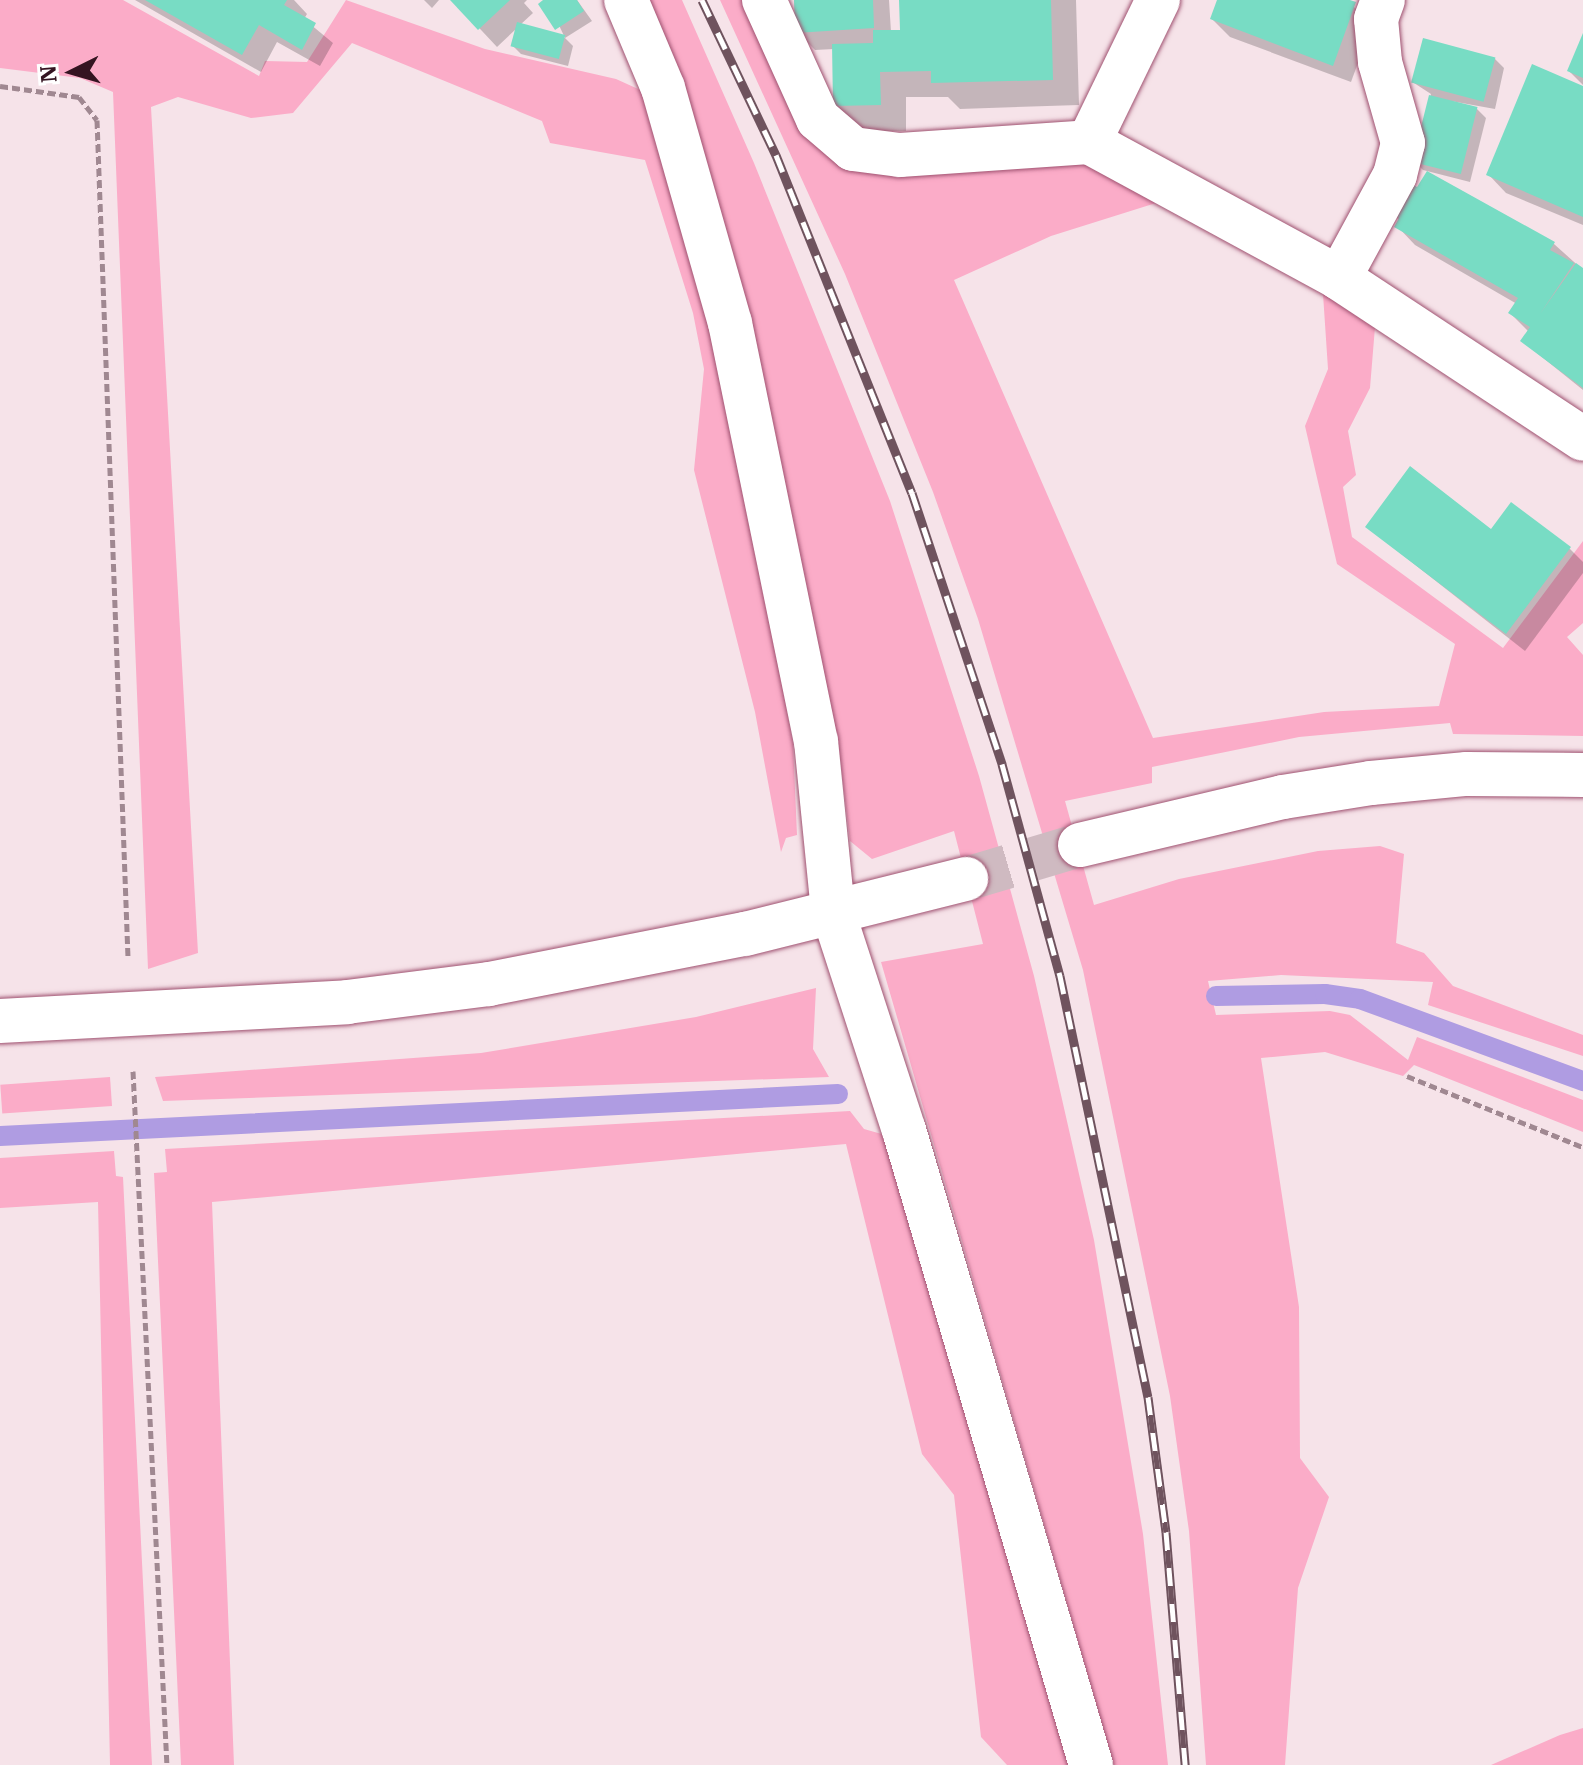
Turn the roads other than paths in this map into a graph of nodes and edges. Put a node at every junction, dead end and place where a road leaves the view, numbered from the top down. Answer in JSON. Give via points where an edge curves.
{"nodes":[{"id":1,"x":626,"y":0,"type":"edge"},
{"id":2,"x":764,"y":0,"type":"edge"},
{"id":3,"x":1158,"y":0,"type":"edge"},
{"id":4,"x":1383,"y":0,"type":"edge"},
{"id":5,"x":1089,"y":142,"type":"junction"},
{"id":6,"x":1339,"y":278,"type":"junction"},
{"id":7,"x":1583,"y":439,"type":"edge"},
{"id":8,"x":1583,"y":775,"type":"edge"},
{"id":9,"x":1080,"y":845,"type":"tunnel mouth"},
{"id":10,"x":966,"y":879,"type":"tunnel mouth"},
{"id":11,"x":833,"y":912,"type":"junction"},
{"id":12,"x":0,"y":1021,"type":"edge"},
{"id":13,"x":1091,"y":1765,"type":"edge"}],
"edges":[{"from":1,"to":11,"type":"street","via":[[663,88],[730,323],[816,741]]},
{"from":2,"to":5,"type":"street","via":[[818,119],[853,149],[900,155]]},
{"from":3,"to":5,"type":"street"},
{"from":4,"to":6,"type":"street","via":[[1376,19],[1380,62],[1403,143],[1395,175]]},
{"from":5,"to":6,"type":"street"},
{"from":6,"to":7,"type":"street"},
{"from":8,"to":9,"type":"street","via":[[1467,774],[1371,783],[1283,797]]},
{"from":10,"to":11,"type":"street"},
{"from":11,"to":12,"type":"street","via":[[605,965],[489,984],[347,1002]]},
{"from":11,"to":13,"type":"street","via":[[904,1130]]}]}
